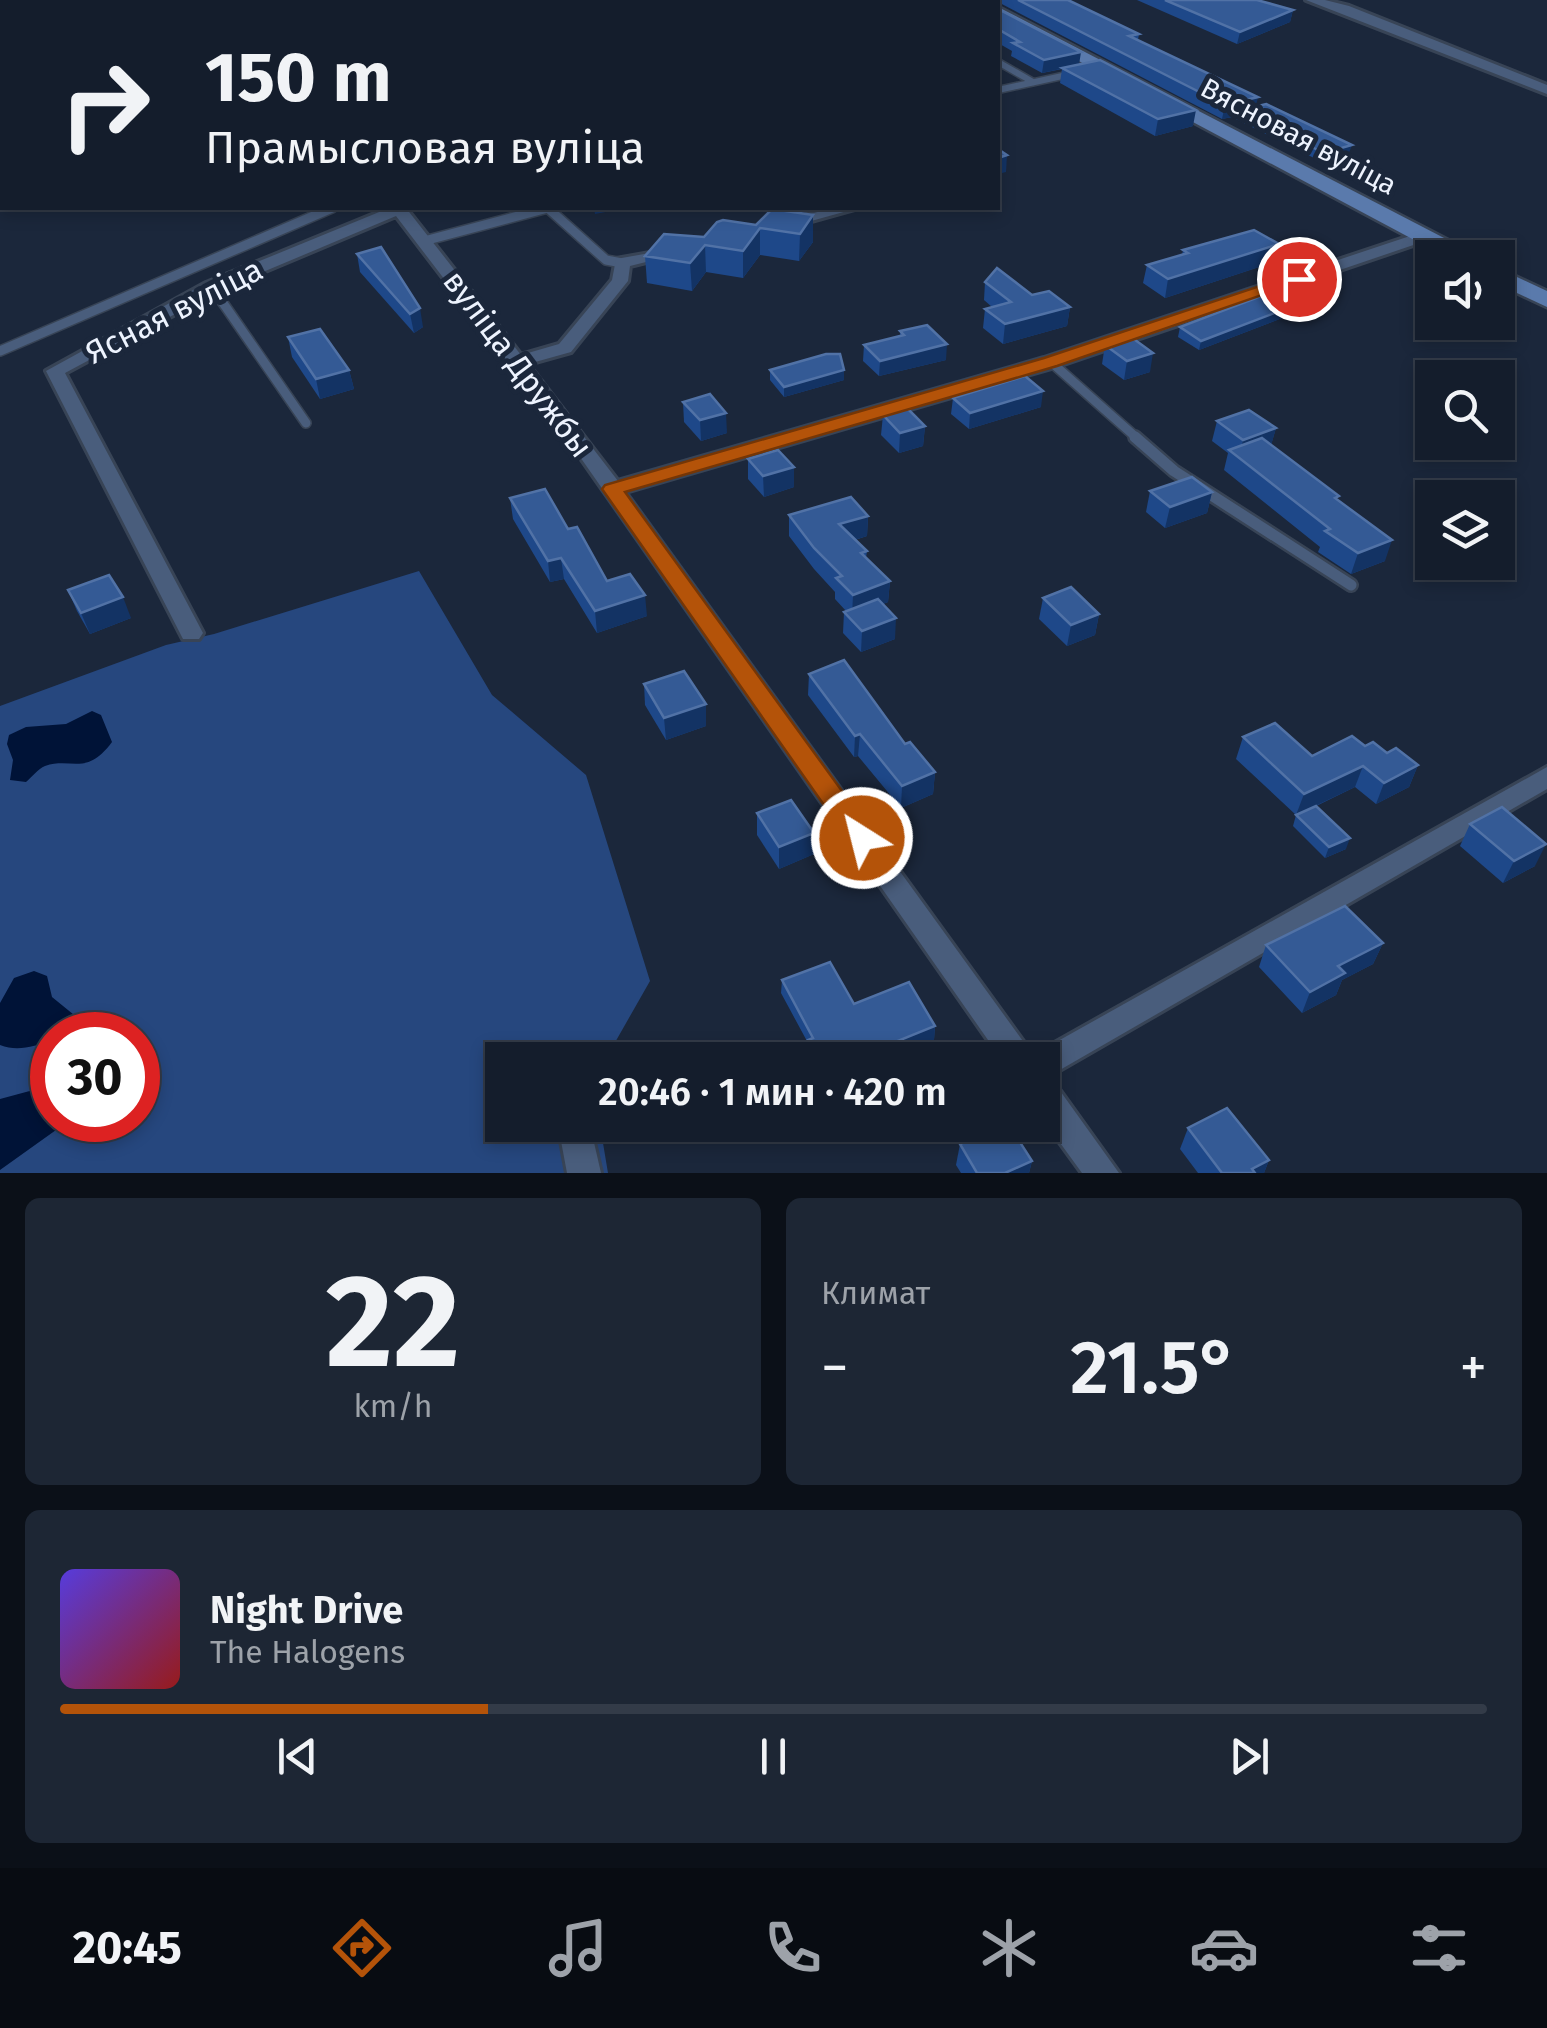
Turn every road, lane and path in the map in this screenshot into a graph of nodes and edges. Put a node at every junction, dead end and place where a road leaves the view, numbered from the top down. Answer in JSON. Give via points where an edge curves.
{"nodes":[{"id":1,"x":1312,"y":0,"type":"edge"},
{"id":2,"x":1000,"y":13,"type":"edge"},
{"id":3,"x":1000,"y":63,"type":"edge"},
{"id":4,"x":1104,"y":68,"type":"junction"},
{"id":5,"x":1034,"y":82,"type":"junction"},
{"id":6,"x":1000,"y":90,"type":"edge"},
{"id":7,"x":1547,"y":90,"type":"edge"},
{"id":8,"x":327,"y":210,"type":"edge"},
{"id":9,"x":393,"y":210,"type":"edge"},
{"id":10,"x":400,"y":210,"type":"edge"},
{"id":11,"x":546,"y":210,"type":"edge"},
{"id":12,"x":551,"y":210,"type":"edge"},
{"id":13,"x":842,"y":210,"type":"edge"},
{"id":14,"x":774,"y":226,"type":"edge"},
{"id":15,"x":1425,"y":236,"type":"junction"},
{"id":16,"x":1432,"y":240,"type":"edge"},
{"id":17,"x":424,"y":241,"type":"junction"},
{"id":18,"x":698,"y":244,"type":"edge"},
{"id":19,"x":622,"y":263,"type":"junction"},
{"id":20,"x":1515,"y":283,"type":"edge"},
{"id":21,"x":212,"y":288,"type":"junction"},
{"id":22,"x":1547,"y":300,"type":"edge"},
{"id":23,"x":0,"y":351,"type":"edge"},
{"id":24,"x":518,"y":362,"type":"junction"},
{"id":25,"x":1050,"y":362,"type":"junction"},
{"id":26,"x":306,"y":423,"type":"dead end"},
{"id":27,"x":612,"y":489,"type":"junction"},
{"id":28,"x":1351,"y":585,"type":"dead end"},
{"id":29,"x":192,"y":633,"type":"dead end"},
{"id":30,"x":1547,"y":778,"type":"edge"},
{"id":31,"x":1007,"y":1042,"type":"edge"},
{"id":32,"x":1060,"y":1056,"type":"edge"},
{"id":33,"x":1060,"y":1116,"type":"edge"},
{"id":34,"x":578,"y":1142,"type":"edge"},
{"id":35,"x":584,"y":1173,"type":"edge"},
{"id":36,"x":1102,"y":1173,"type":"edge"}],
"edges":[{"from":1,"to":7,"type":"street"},
{"from":2,"to":4,"type":"street","name":"Вясновая вуліца"},
{"from":3,"to":5,"type":"lane"},
{"from":4,"to":5,"type":"lane"},
{"from":4,"to":15,"type":"street","name":"Вясновая вуліца"},
{"from":5,"to":6,"type":"lane"},
{"from":8,"to":23,"type":"lane"},
{"from":9,"to":21,"type":"street","name":"Ясная вуліца"},
{"from":10,"to":17,"type":"street","name":"вуліца Дружбы"},
{"from":11,"to":17,"type":"lane"},
{"from":12,"to":19,"type":"lane","via":[[606,260]]},
{"from":13,"to":14,"type":"street"},
{"from":15,"to":16,"type":"street","name":"Вясновая вуліца"},
{"from":15,"to":25,"type":"street"},
{"from":17,"to":24,"type":"street","name":"вуліца Дружбы"},
{"from":18,"to":19,"type":"street"},
{"from":19,"to":24,"type":"street","via":[[620,282],[566,348]]},
{"from":20,"to":22,"type":"street"},
{"from":21,"to":26,"type":"lane"},
{"from":21,"to":29,"type":"street","name":"Ясная вуліца","via":[[55,371]]},
{"from":24,"to":27,"type":"street","name":"вуліца Дружбы"},
{"from":25,"to":27,"type":"street"},
{"from":25,"to":28,"type":"lane","via":[[1174,471]]},
{"from":27,"to":31,"type":"street","name":"вуліца Дружбы"},
{"from":30,"to":32,"type":"street"},
{"from":33,"to":36,"type":"street"},
{"from":34,"to":35,"type":"street"}]}
